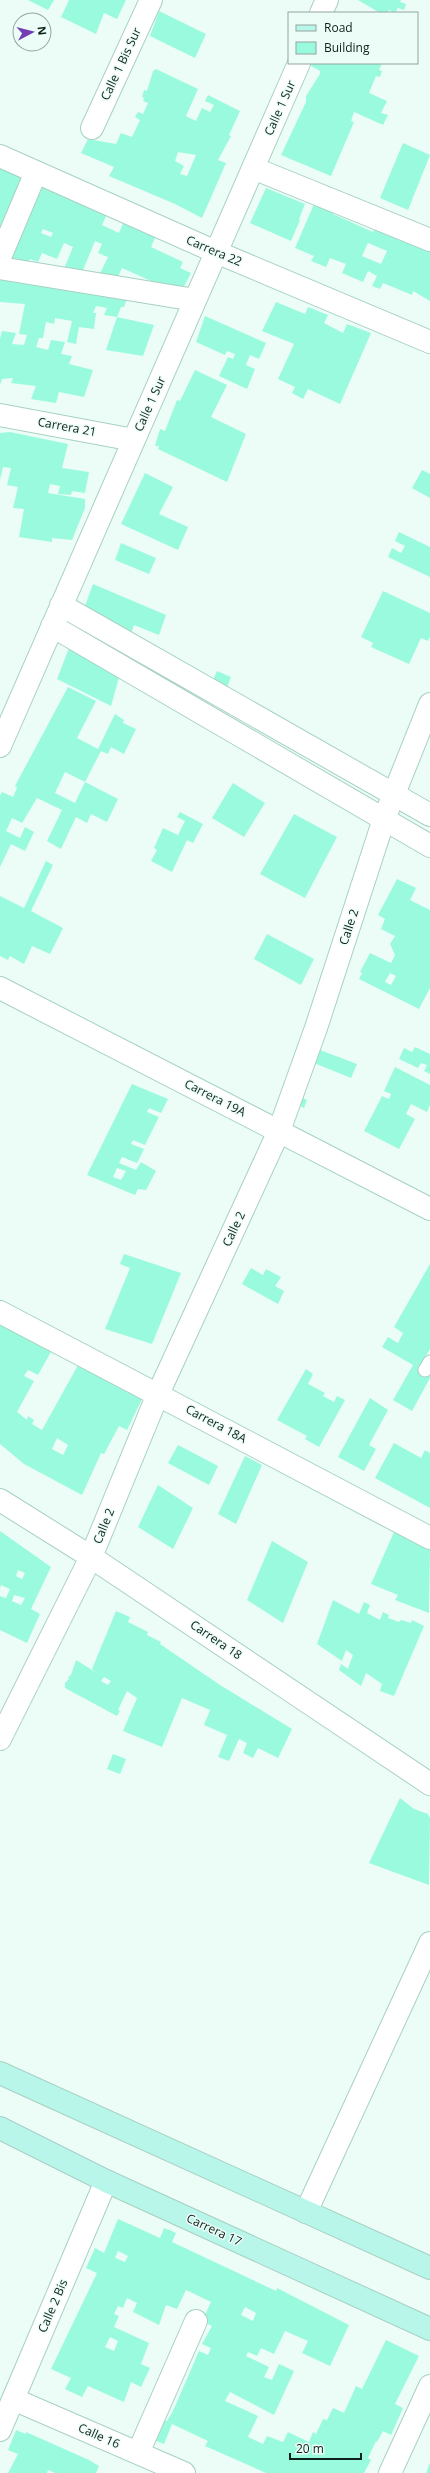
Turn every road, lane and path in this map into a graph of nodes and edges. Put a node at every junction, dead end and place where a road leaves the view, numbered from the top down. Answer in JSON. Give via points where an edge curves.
{"nodes":[{"id":1,"x":151,"y":0,"type":"edge"},
{"id":2,"x":327,"y":0,"type":"edge"},
{"id":3,"x":321,"y":12,"type":"edge"},
{"id":4,"x":299,"y":64,"type":"edge"},
{"id":5,"x":92,"y":128,"type":"dead end"},
{"id":6,"x":0,"y":156,"type":"edge"},
{"id":7,"x":253,"y":168,"type":"junction"},
{"id":8,"x":36,"y":172,"type":"junction"},
{"id":9,"x":430,"y":240,"type":"edge"},
{"id":10,"x":216,"y":252,"type":"junction"},
{"id":11,"x":0,"y":261,"type":"edge"},
{"id":12,"x":195,"y":300,"type":"junction"},
{"id":13,"x":430,"y":342,"type":"edge"},
{"id":14,"x":0,"y":415,"type":"edge"},
{"id":15,"x":134,"y":440,"type":"junction"},
{"id":16,"x":61,"y":605,"type":"junction"},
{"id":17,"x":52,"y":626,"type":"junction"},
{"id":18,"x":430,"y":704,"type":"edge"},
{"id":19,"x":0,"y":746,"type":"edge"},
{"id":20,"x":394,"y":795,"type":"junction"},
{"id":21,"x":430,"y":815,"type":"edge"},
{"id":22,"x":384,"y":819,"type":"junction"},
{"id":23,"x":430,"y":846,"type":"edge"},
{"id":24,"x":0,"y":988,"type":"edge"},
{"id":25,"x":279,"y":1131,"type":"junction"},
{"id":26,"x":430,"y":1209,"type":"edge"},
{"id":27,"x":0,"y":1312,"type":"edge"},
{"id":28,"x":158,"y":1394,"type":"junction"},
{"id":29,"x":0,"y":1500,"type":"edge"},
{"id":30,"x":430,"y":1538,"type":"edge"},
{"id":31,"x":91,"y":1557,"type":"junction"},
{"id":32,"x":0,"y":1739,"type":"edge"},
{"id":33,"x":430,"y":1784,"type":"edge"},
{"id":34,"x":430,"y":1943,"type":"edge"},
{"id":35,"x":0,"y":2073,"type":"edge"},
{"id":36,"x":0,"y":2128,"type":"edge"},
{"id":37,"x":106,"y":2181,"type":"junction"},
{"id":38,"x":306,"y":2212,"type":"junction"},
{"id":39,"x":430,"y":2268,"type":"edge"},
{"id":40,"x":196,"y":2321,"type":"dead end"},
{"id":41,"x":430,"y":2329,"type":"edge"},
{"id":42,"x":430,"y":2386,"type":"edge"},
{"id":43,"x":14,"y":2399,"type":"junction"},
{"id":44,"x":0,"y":2430,"type":"edge"},
{"id":45,"x":138,"y":2453,"type":"junction"},
{"id":46,"x":184,"y":2473,"type":"edge"},
{"id":47,"x":390,"y":2473,"type":"edge"}],
"edges":[{"from":1,"to":5,"type":"street","name":"Calle 1 Bis Sur"},
{"from":2,"to":3,"type":"street"},
{"from":4,"to":7,"type":"street","name":"Calle 1 Sur"},
{"from":6,"to":8,"type":"street","name":"Carrera 22"},
{"from":7,"to":9,"type":"street"},
{"from":7,"to":10,"type":"street","name":"Calle 1 Sur"},
{"from":8,"to":10,"type":"street","name":"Carrera 22"},
{"from":8,"to":11,"type":"street"},
{"from":10,"to":12,"type":"street","name":"Calle 1 Sur"},
{"from":10,"to":13,"type":"street","name":"Carrera 22"},
{"from":11,"to":12,"type":"street"},
{"from":12,"to":15,"type":"street","name":"Calle 1 Sur"},
{"from":14,"to":15,"type":"street","name":"Carrera 21"},
{"from":15,"to":16,"type":"street","name":"Calle 1 Sur"},
{"from":16,"to":17,"type":"street","name":"Calle 1 Sur"},
{"from":16,"to":20,"type":"street"},
{"from":17,"to":19,"type":"street","name":"Calle 1 Sur"},
{"from":17,"to":22,"type":"street"},
{"from":18,"to":20,"type":"street","name":"Calle 2"},
{"from":20,"to":21,"type":"street"},
{"from":20,"to":22,"type":"street","name":"Calle 2"},
{"from":22,"to":23,"type":"street"},
{"from":22,"to":25,"type":"street","name":"Calle 2","via":[[316,1028]]},
{"from":24,"to":25,"type":"street","name":"Carrera 19A"},
{"from":25,"to":26,"type":"street","name":"Carrera 19A"},
{"from":25,"to":28,"type":"street","name":"Calle 2"},
{"from":27,"to":28,"type":"street","name":"Carrera 18A"},
{"from":28,"to":30,"type":"street","name":"Carrera 18A"},
{"from":28,"to":31,"type":"street","name":"Calle 2"},
{"from":29,"to":31,"type":"street","name":"Carrera 18"},
{"from":31,"to":32,"type":"street","name":"Calle 2"},
{"from":31,"to":33,"type":"street","name":"Carrera 18"},
{"from":34,"to":38,"type":"street"},
{"from":35,"to":38,"type":"street"},
{"from":36,"to":37,"type":"street","name":"Carrera 17"},
{"from":37,"to":41,"type":"street","name":"Carrera 17"},
{"from":37,"to":43,"type":"street","name":"Calle 2 Bis"},
{"from":38,"to":39,"type":"street"},
{"from":40,"to":45,"type":"street"},
{"from":42,"to":47,"type":"street"},
{"from":43,"to":44,"type":"street","name":"Calle 2 Bis"},
{"from":43,"to":45,"type":"street","name":"Calle 16"},
{"from":45,"to":46,"type":"street","name":"Calle 16"}]}
